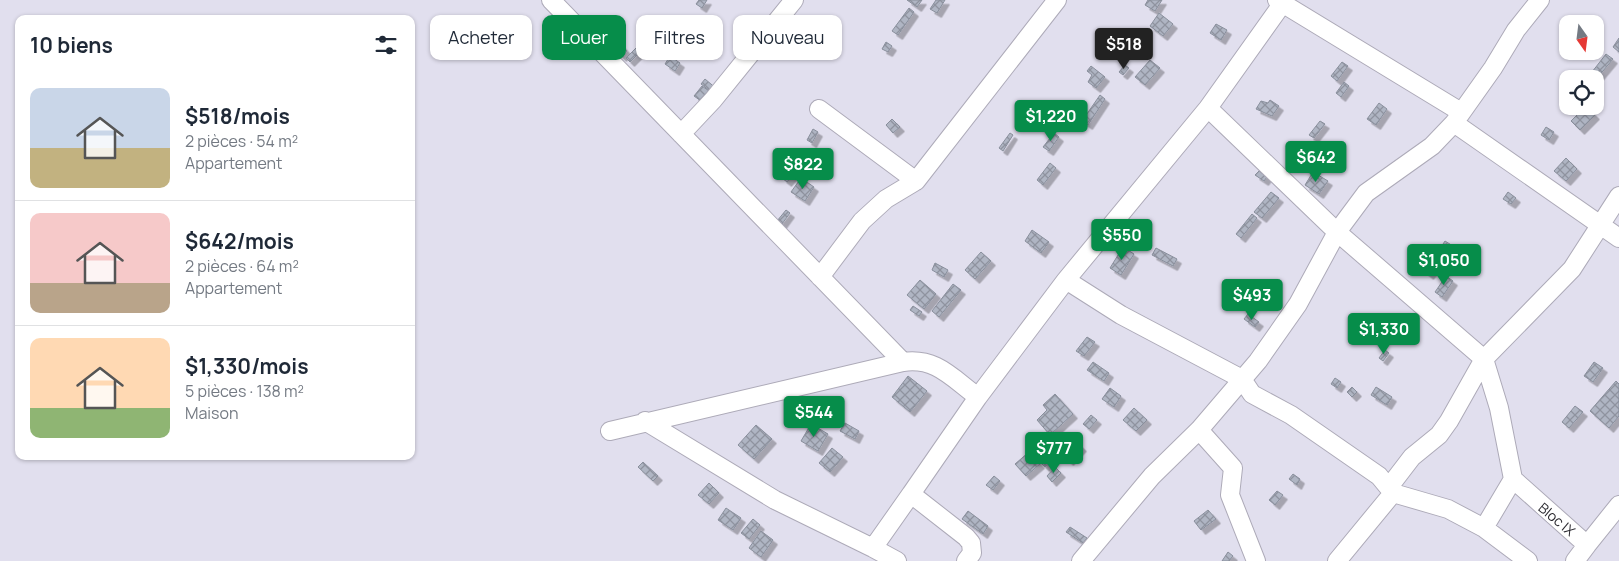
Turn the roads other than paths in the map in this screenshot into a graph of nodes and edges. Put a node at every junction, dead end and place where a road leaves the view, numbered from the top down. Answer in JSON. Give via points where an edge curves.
{"nodes":[{"id":1,"x":794,"y":0,"type":"edge"},
{"id":2,"x":1057,"y":0,"type":"edge"},
{"id":3,"x":1540,"y":0,"type":"edge"},
{"id":4,"x":553,"y":1,"type":"edge"},
{"id":5,"x":1281,"y":1,"type":"edge"},
{"id":6,"x":1208,"y":108,"type":"junction"},
{"id":7,"x":819,"y":109,"type":"dead end"},
{"id":8,"x":1458,"y":117,"type":"junction"},
{"id":9,"x":681,"y":134,"type":"junction"},
{"id":10,"x":916,"y":181,"type":"junction"},
{"id":11,"x":1619,"y":196,"type":"edge"},
{"id":12,"x":1599,"y":224,"type":"junction"},
{"id":13,"x":1337,"y":232,"type":"junction"},
{"id":14,"x":1619,"y":238,"type":"edge"},
{"id":15,"x":820,"y":277,"type":"junction"},
{"id":16,"x":1066,"y":280,"type":"junction"},
{"id":17,"x":1484,"y":358,"type":"junction"},
{"id":18,"x":903,"y":362,"type":"junction"},
{"id":19,"x":1242,"y":379,"type":"junction"},
{"id":20,"x":978,"y":397,"type":"junction"},
{"id":21,"x":645,"y":421,"type":"junction"},
{"id":22,"x":1199,"y":430,"type":"junction"},
{"id":23,"x":610,"y":431,"type":"dead end"},
{"id":24,"x":1513,"y":479,"type":"junction"},
{"id":25,"x":1391,"y":490,"type":"junction"},
{"id":26,"x":911,"y":494,"type":"junction"},
{"id":27,"x":1619,"y":505,"type":"edge"},
{"id":28,"x":1484,"y":528,"type":"junction"},
{"id":29,"x":1587,"y":545,"type":"junction"},
{"id":30,"x":873,"y":548,"type":"junction"},
{"id":31,"x":897,"y":561,"type":"edge"},
{"id":32,"x":966,"y":561,"type":"edge"},
{"id":33,"x":1081,"y":561,"type":"edge"},
{"id":34,"x":1256,"y":561,"type":"edge"},
{"id":35,"x":1337,"y":561,"type":"edge"},
{"id":36,"x":1528,"y":561,"type":"edge"},
{"id":37,"x":1575,"y":561,"type":"edge"}],
"edges":[{"from":1,"to":9,"type":"street","via":[[713,100]]},
{"from":2,"to":10,"type":"street"},
{"from":3,"to":8,"type":"street"},
{"from":4,"to":9,"type":"street"},
{"from":5,"to":6,"type":"street"},
{"from":5,"to":8,"type":"street"},
{"from":6,"to":13,"type":"street"},
{"from":6,"to":16,"type":"street"},
{"from":7,"to":10,"type":"street"},
{"from":8,"to":12,"type":"street"},
{"from":8,"to":13,"type":"street","via":[[1432,146],[1366,193]]},
{"from":9,"to":15,"type":"street"},
{"from":10,"to":15,"type":"street","via":[[886,199],[862,221]]},
{"from":11,"to":12,"type":"street"},
{"from":12,"to":14,"type":"street"},
{"from":12,"to":17,"type":"street","via":[[1572,269]]},
{"from":13,"to":17,"type":"street"},
{"from":13,"to":19,"type":"street","via":[[1298,304]]},
{"from":15,"to":18,"type":"street"},
{"from":16,"to":19,"type":"street","via":[[1121,315]]},
{"from":16,"to":20,"type":"street"},
{"from":17,"to":24,"type":"street","via":[[1499,408]]},
{"from":17,"to":25,"type":"street","via":[[1449,421],[1439,435],[1412,457]]},
{"from":18,"to":20,"type":"street","via":[[932,363]]},
{"from":18,"to":21,"type":"street"},
{"from":19,"to":22,"type":"street"},
{"from":19,"to":25,"type":"street","via":[[1252,394],[1291,415],[1360,462]]},
{"from":20,"to":26,"type":"street"},
{"from":21,"to":23,"type":"street"},
{"from":21,"to":30,"type":"street","via":[[775,500]]},
{"from":22,"to":33,"type":"street","via":[[1152,476]]},
{"from":22,"to":34,"type":"street","via":[[1231,465],[1230,495]]},
{"from":24,"to":28,"type":"street"},
{"from":24,"to":29,"type":"street","name":"Bloc IX"},
{"from":25,"to":28,"type":"street","via":[[1448,509]]},
{"from":25,"to":35,"type":"street"},
{"from":26,"to":30,"type":"street"},
{"from":26,"to":32,"type":"street","via":[[971,543],[972,553]]},
{"from":27,"to":29,"type":"street"},
{"from":28,"to":36,"type":"street"},
{"from":29,"to":37,"type":"street","name":"Bloc IX"},
{"from":30,"to":31,"type":"street"}]}
